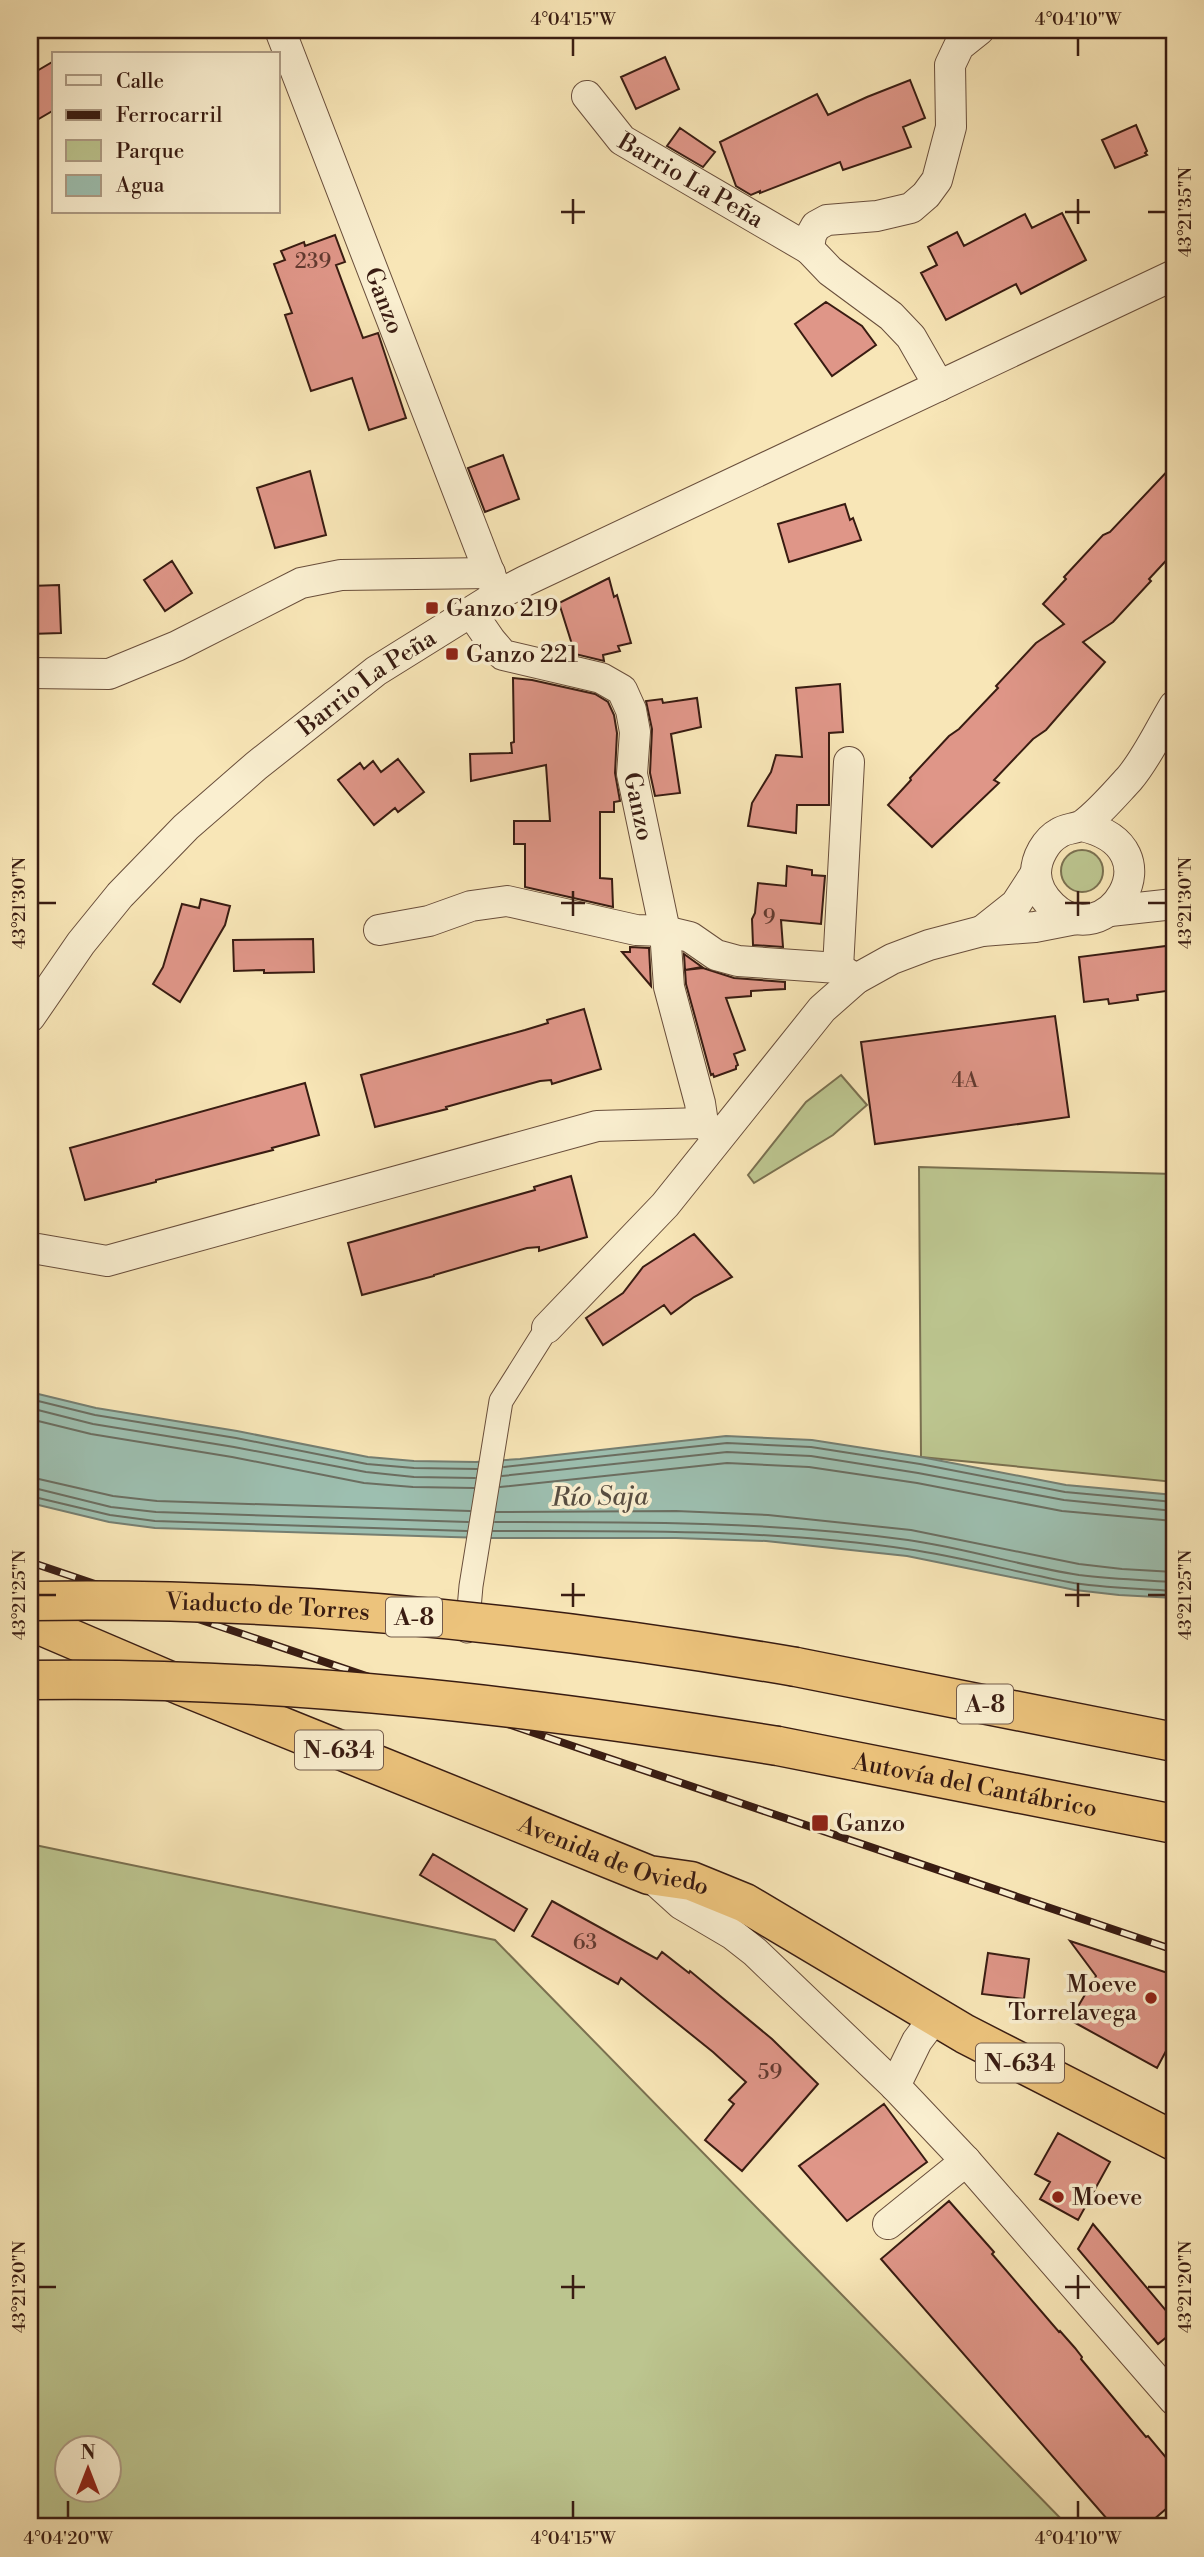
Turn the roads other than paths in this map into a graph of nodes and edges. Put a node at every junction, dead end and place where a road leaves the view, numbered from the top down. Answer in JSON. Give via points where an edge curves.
{"nodes":[{"id":1,"x":280,"y":30,"type":"edge"},
{"id":2,"x":979,"y":30,"type":"edge"},
{"id":3,"x":587,"y":96,"type":"dead end"},
{"id":4,"x":809,"y":249,"type":"junction"},
{"id":5,"x":1174,"y":275,"type":"edge"},
{"id":6,"x":939,"y":386,"type":"junction"},
{"id":7,"x":494,"y":584,"type":"junction"},
{"id":8,"x":471,"y":612,"type":"junction"},
{"id":9,"x":30,"y":674,"type":"edge"},
{"id":10,"x":1174,"y":706,"type":"edge"},
{"id":11,"x":849,"y":762,"type":"dead end"},
{"id":12,"x":1132,"y":776,"type":"junction"},
{"id":13,"x":1082,"y":826,"type":"junction"},
{"id":14,"x":1123,"y":851,"type":"junction"},
{"id":15,"x":1036,"y":873,"type":"junction"},
{"id":16,"x":1174,"y":901,"type":"edge"},
{"id":17,"x":1110,"y":911,"type":"junction"},
{"id":18,"x":1076,"y":919,"type":"junction"},
{"id":19,"x":379,"y":930,"type":"dead end"},
{"id":20,"x":665,"y":931,"type":"junction"},
{"id":21,"x":982,"y":931,"type":"junction"},
{"id":22,"x":847,"y":974,"type":"junction"},
{"id":23,"x":30,"y":1017,"type":"edge"},
{"id":24,"x":712,"y":1130,"type":"junction"},
{"id":25,"x":38,"y":1249,"type":"dead end"},
{"id":26,"x":547,"y":1328,"type":"joint"},
{"id":27,"x":30,"y":1601,"type":"edge"},
{"id":28,"x":30,"y":1621,"type":"edge"},
{"id":29,"x":467,"y":1637,"type":"dead end"},
{"id":30,"x":796,"y":1667,"type":"junction"},
{"id":31,"x":30,"y":1680,"type":"edge"},
{"id":32,"x":1174,"y":1719,"type":"edge"},
{"id":33,"x":1174,"y":1742,"type":"edge"},
{"id":34,"x":788,"y":1748,"type":"junction"},
{"id":35,"x":1174,"y":1824,"type":"edge"},
{"id":36,"x":1174,"y":1844,"type":"edge"},
{"id":37,"x":649,"y":1875,"type":"junction"},
{"id":38,"x":935,"y":2017,"type":"junction"},
{"id":39,"x":895,"y":2086,"type":"junction"},
{"id":40,"x":1174,"y":2141,"type":"edge"},
{"id":41,"x":966,"y":2161,"type":"junction"},
{"id":42,"x":888,"y":2224,"type":"dead end"},
{"id":43,"x":1174,"y":2400,"type":"edge"}],
"edges":[{"from":1,"to":7,"type":"street","name":"Ganzo"},
{"from":2,"to":4,"type":"street","via":[[959,46],[950,65],[951,127],[932,188],[911,208],[827,220],[816,226]]},
{"from":3,"to":4,"type":"street","name":"Barrio La Peña","via":[[622,139]]},
{"from":4,"to":6,"type":"street","name":"Barrio La Peña","via":[[911,337]]},
{"from":5,"to":6,"type":"street","name":"Barrio La Peña"},
{"from":6,"to":7,"type":"street","name":"Barrio La Peña"},
{"from":7,"to":8,"type":"street","name":"Barrio La Peña"},
{"from":7,"to":9,"type":"street","via":[[341,575],[301,583],[177,646],[109,674]]},
{"from":8,"to":20,"type":"street","name":"Ganzo","via":[[503,654],[582,672],[622,690],[635,732],[632,774]]},
{"from":8,"to":23,"type":"street","name":"Barrio La Peña","via":[[376,671],[186,827],[81,943]]},
{"from":10,"to":12,"type":"street"},
{"from":11,"to":22,"type":"street"},
{"from":12,"to":13,"type":"street"},
{"from":12,"to":14,"type":"street"},
{"from":13,"to":14,"type":"street","via":[[1102,830]]},
{"from":13,"to":15,"type":"street","via":[[1059,832],[1042,850]]},
{"from":14,"to":16,"type":"street","via":[[1150,887]]},
{"from":14,"to":17,"type":"street","via":[[1129,880],[1122,899]]},
{"from":15,"to":18,"type":"street","via":[[1042,897],[1060,914]]},
{"from":15,"to":21,"type":"street","via":[[1016,904]]},
{"from":16,"to":17,"type":"street"},
{"from":17,"to":18,"type":"street"},
{"from":18,"to":21,"type":"street"},
{"from":19,"to":20,"type":"street","via":[[507,901],[636,930]]},
{"from":20,"to":22,"type":"street","via":[[691,937],[716,955],[738,961]]},
{"from":20,"to":24,"type":"street","name":"Ganzo","via":[[669,987],[700,1103]]},
{"from":21,"to":22,"type":"street"},
{"from":22,"to":24,"type":"street","via":[[822,1009]]},
{"from":24,"to":25,"type":"street","via":[[597,1126],[107,1261]]},
{"from":24,"to":26,"type":"street","via":[[665,1205]]},
{"from":26,"to":29,"type":"street","via":[[501,1401]]},
{"from":27,"to":30,"type":"highway","name":"Viaducto de Torres","number":"A-8","bridge":true,"via":[[235,1605],[436,1619],[633,1641]]},
{"from":28,"to":37,"type":"highway","name":"Avenida de Oviedo","number":"N-634"},
{"from":30,"to":32,"type":"highway","via":[[909,1679]]},
{"from":30,"to":33,"type":"highway","number":"A-8"},
{"from":31,"to":34,"type":"highway","bridge":true,"via":[[228,1684],[416,1697],[628,1721]]},
{"from":34,"to":35,"type":"highway","name":"Autovía del Cantábrico"},
{"from":34,"to":36,"type":"highway"},
{"from":37,"to":38,"type":"highway","name":"Avenida de Oviedo","number":"N-634","via":[[691,1881],[745,1903]]},
{"from":37,"to":39,"type":"street","via":[[681,1904],[755,1952]]},
{"from":38,"to":39,"type":"street","via":[[917,2041]]},
{"from":38,"to":40,"type":"highway","name":"Avenida de Oviedo","number":"N-634"},
{"from":39,"to":41,"type":"street"},
{"from":41,"to":42,"type":"street"},
{"from":41,"to":43,"type":"street"}]}
